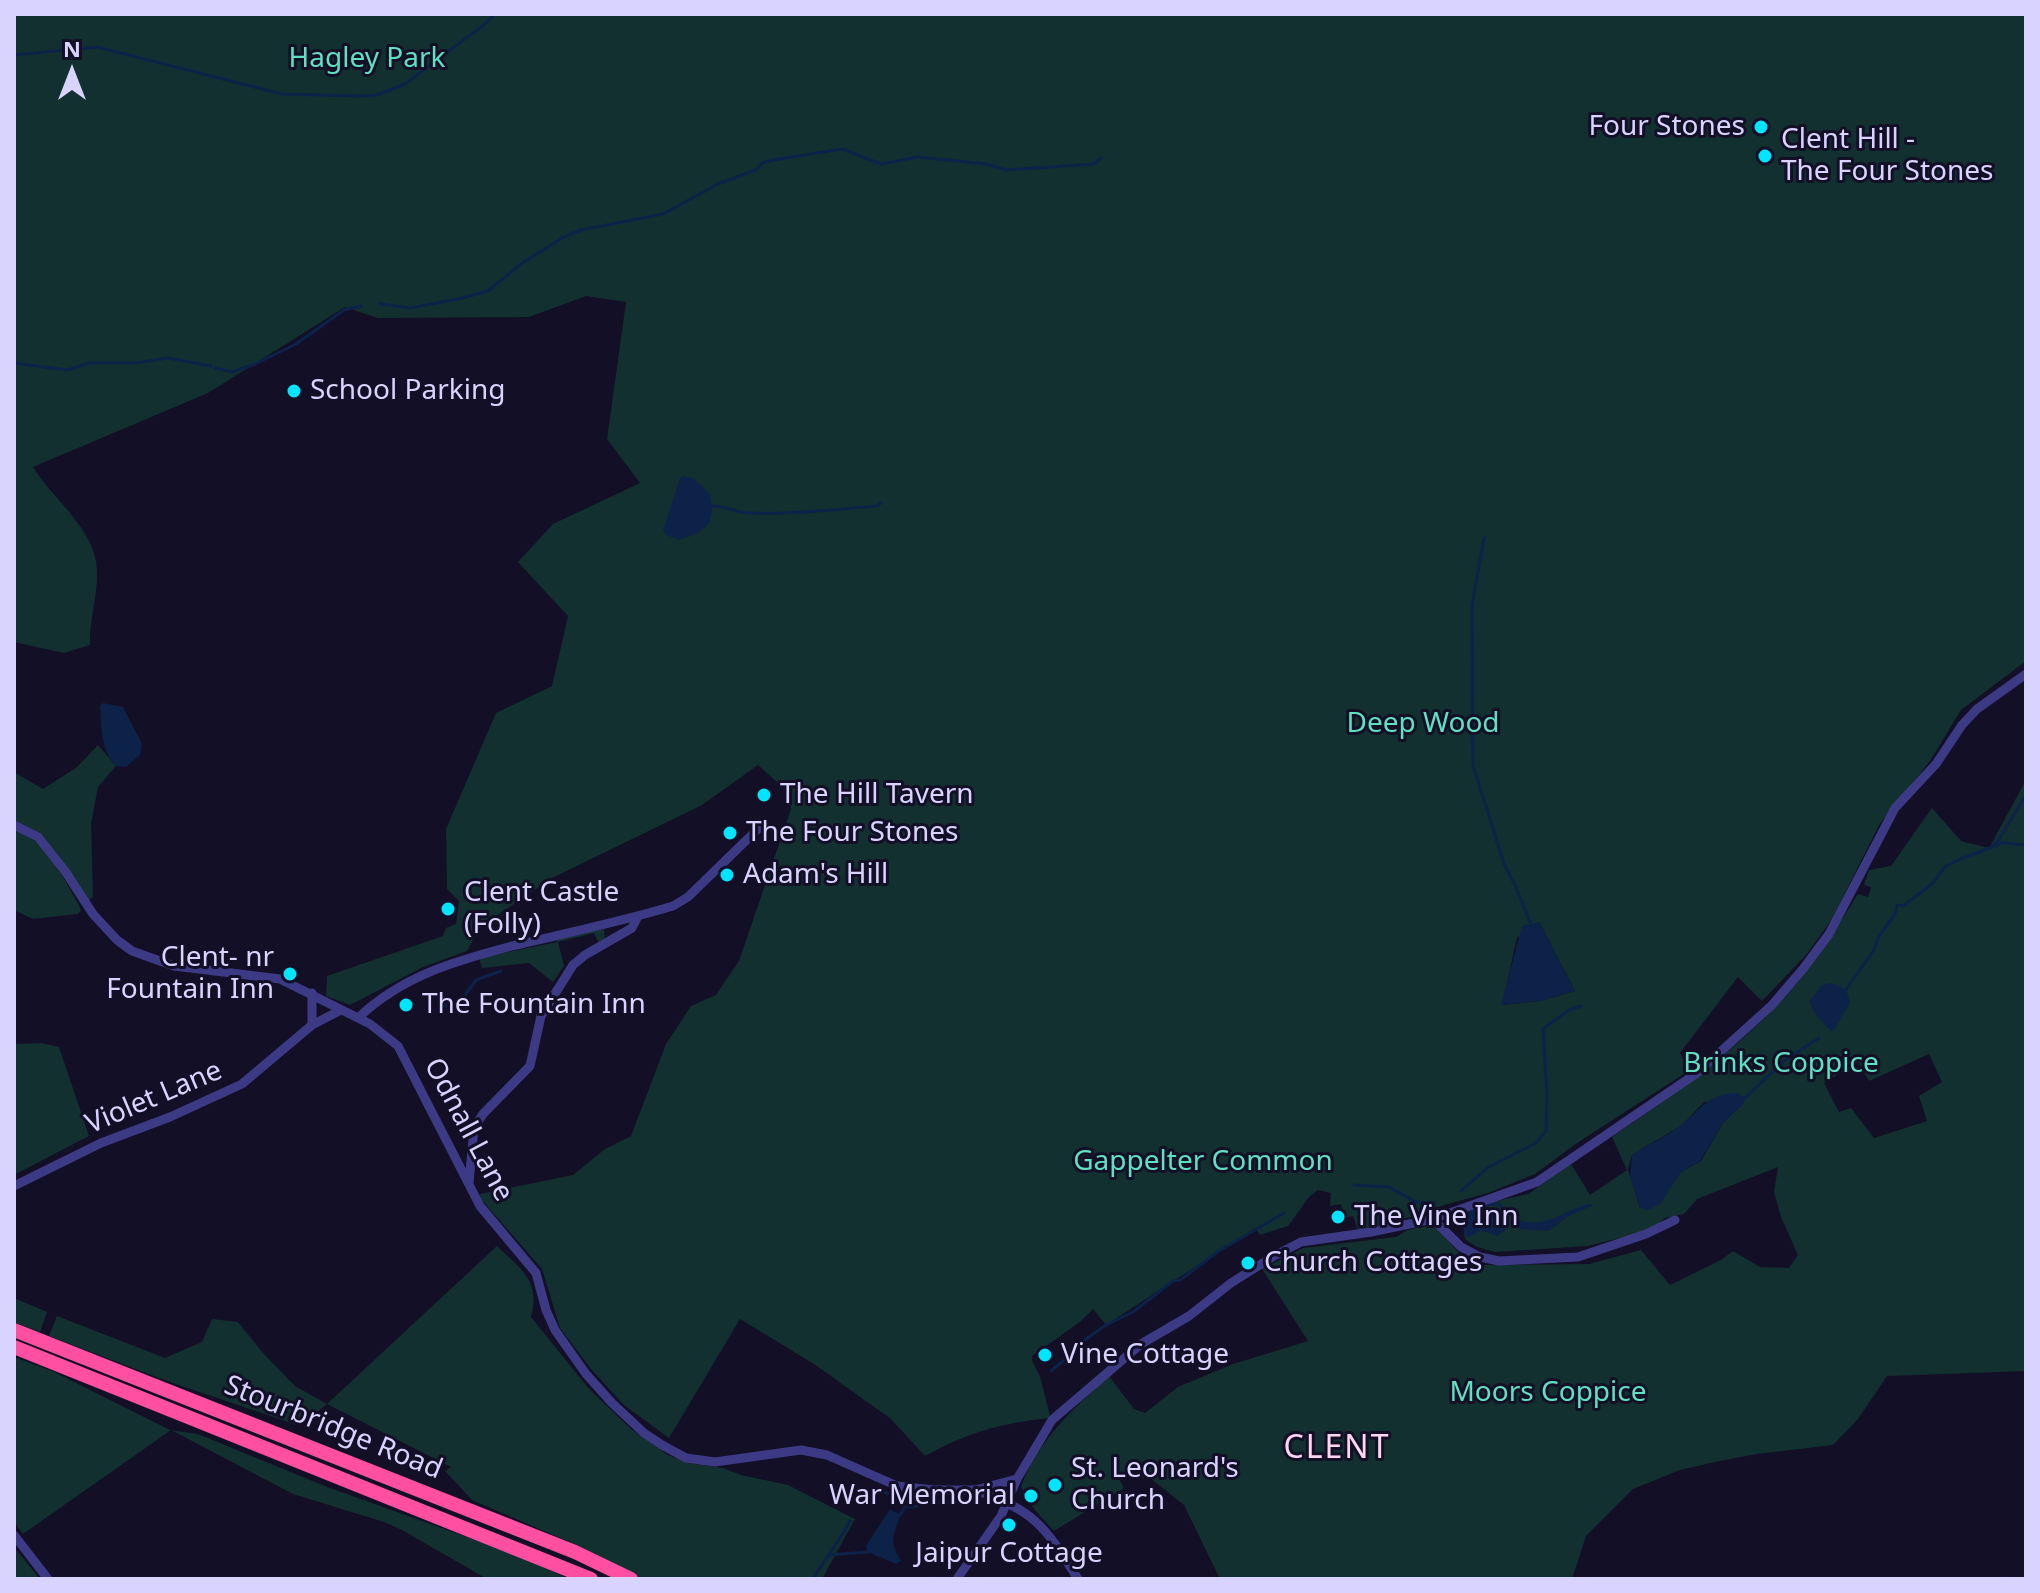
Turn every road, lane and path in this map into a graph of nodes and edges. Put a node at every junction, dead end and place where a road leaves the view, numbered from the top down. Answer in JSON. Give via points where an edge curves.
{"nodes":[{"id":1,"x":2026,"y":674,"type":"edge"},
{"id":2,"x":14,"y":825,"type":"edge"},
{"id":3,"x":762,"y":825,"type":"dead end"},
{"id":4,"x":638,"y":916,"type":"junction"},
{"id":5,"x":606,"y":923,"type":"junction"},
{"id":6,"x":613,"y":939,"type":"junction"},
{"id":7,"x":312,"y":993,"type":"junction"},
{"id":8,"x":341,"y":1010,"type":"junction"},
{"id":9,"x":358,"y":1018,"type":"junction"},
{"id":10,"x":312,"y":1025,"type":"junction"},
{"id":11,"x":469,"y":1183,"type":"junction"},
{"id":12,"x":14,"y":1186,"type":"edge"},
{"id":13,"x":1433,"y":1219,"type":"junction"},
{"id":14,"x":1675,"y":1220,"type":"dead end"},
{"id":15,"x":14,"y":1330,"type":"edge"},
{"id":16,"x":14,"y":1347,"type":"edge"},
{"id":17,"x":1017,"y":1479,"type":"junction"},
{"id":18,"x":975,"y":1490,"type":"junction"},
{"id":19,"x":1007,"y":1505,"type":"junction"},
{"id":20,"x":14,"y":1535,"type":"edge"},
{"id":21,"x":48,"y":1579,"type":"edge"},
{"id":22,"x":591,"y":1579,"type":"edge"},
{"id":23,"x":631,"y":1579,"type":"edge"},
{"id":24,"x":957,"y":1579,"type":"edge"},
{"id":25,"x":1078,"y":1579,"type":"edge"}],
"edges":[{"from":1,"to":13,"type":"street","via":[[1977,709],[1895,808],[1829,934],[1772,1005],[1697,1073],[1569,1162],[1527,1186]]},
{"from":2,"to":7,"type":"street","name":"Odnall Lane","via":[[38,837],[93,914],[132,951],[174,966],[280,979]]},
{"from":3,"to":4,"type":"street","via":[[688,897]]},
{"from":4,"to":5,"type":"street"},
{"from":4,"to":6,"type":"street","via":[[632,928]]},
{"from":5,"to":6,"type":"street"},
{"from":5,"to":9,"type":"street","via":[[450,963],[379,999]]},
{"from":6,"to":11,"type":"street","via":[[573,965],[541,1016],[530,1066],[474,1128]]},
{"from":7,"to":8,"type":"street","name":"Odnall Lane"},
{"from":7,"to":10,"type":"street"},
{"from":8,"to":9,"type":"street","name":"Odnall Lane"},
{"from":8,"to":10,"type":"street","name":"Violet Lane"},
{"from":9,"to":11,"type":"street","name":"Odnall Lane","via":[[398,1046]]},
{"from":10,"to":12,"type":"street","name":"Violet Lane","via":[[242,1084]]},
{"from":11,"to":18,"type":"street","name":"Odnall Lane","via":[[480,1206],[536,1273],[555,1330],[586,1374],[662,1445],[686,1458],[715,1462],[801,1450],[827,1455],[897,1486]]},
{"from":13,"to":14,"type":"street","via":[[1461,1247],[1499,1261],[1578,1257]]},
{"from":13,"to":17,"type":"street","via":[[1301,1242],[1274,1256],[1112,1367],[1052,1420]]},
{"from":15,"to":23,"type":"highway","name":"Stourbridge Road","via":[[575,1552]]},
{"from":16,"to":22,"type":"highway","name":"Stourbridge Road"},
{"from":17,"to":18,"type":"street","name":"Odnall Lane"},
{"from":17,"to":19,"type":"street"},
{"from":18,"to":19,"type":"street","name":"Odnall Lane"},
{"from":19,"to":24,"type":"street"},
{"from":19,"to":25,"type":"street","name":"Odnall Lane","via":[[1041,1524]]},
{"from":20,"to":21,"type":"street"}]}
